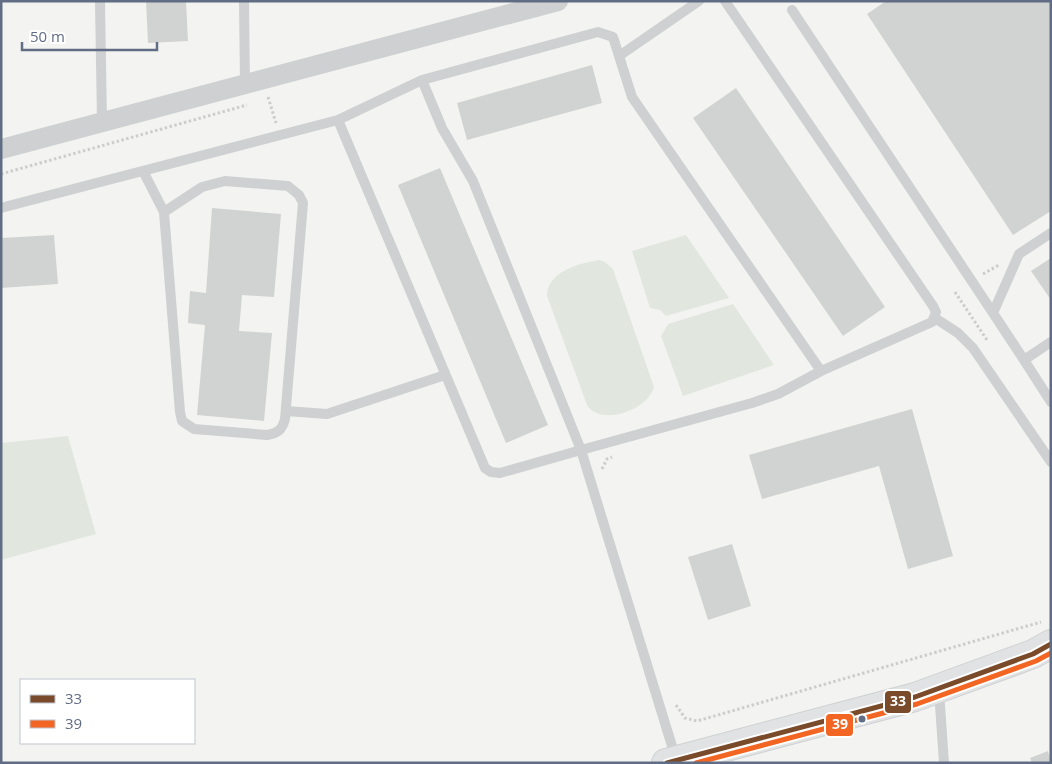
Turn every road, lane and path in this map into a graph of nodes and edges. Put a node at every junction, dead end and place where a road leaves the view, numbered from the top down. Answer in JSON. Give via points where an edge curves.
{"nodes":[{"id":1,"x":100,"y":1,"type":"edge"},
{"id":2,"x":244,"y":1,"type":"edge"},
{"id":3,"x":558,"y":1,"type":"edge"},
{"id":4,"x":700,"y":1,"type":"edge"},
{"id":5,"x":724,"y":1,"type":"edge"},
{"id":6,"x":526,"y":6,"type":"edge"},
{"id":7,"x":792,"y":10,"type":"dead end"},
{"id":8,"x":619,"y":56,"type":"junction"},
{"id":9,"x":422,"y":80,"type":"junction"},
{"id":10,"x":254,"y":82,"type":"junction"},
{"id":11,"x":269,"y":99,"type":"junction"},
{"id":12,"x":259,"y":102,"type":"dead end"},
{"id":13,"x":250,"y":104,"type":"dead end"},
{"id":14,"x":338,"y":120,"type":"junction"},
{"id":15,"x":102,"y":122,"type":"junction"},
{"id":16,"x":279,"y":135,"type":"junction"},
{"id":17,"x":1,"y":149,"type":"edge"},
{"id":18,"x":143,"y":170,"type":"junction"},
{"id":19,"x":1,"y":174,"type":"edge"},
{"id":20,"x":1,"y":208,"type":"edge"},
{"id":21,"x":164,"y":212,"type":"junction"},
{"id":22,"x":1051,"y":234,"type":"edge"},
{"id":23,"x":994,"y":313,"type":"junction"},
{"id":24,"x":935,"y":318,"type":"junction"},
{"id":25,"x":1051,"y":342,"type":"edge"},
{"id":26,"x":1024,"y":360,"type":"junction"},
{"id":27,"x":821,"y":371,"type":"junction"},
{"id":28,"x":446,"y":376,"type":"junction"},
{"id":29,"x":1047,"y":389,"type":"edge"},
{"id":30,"x":1051,"y":402,"type":"edge"},
{"id":31,"x":286,"y":411,"type":"junction"},
{"id":32,"x":634,"y":436,"type":"junction"},
{"id":33,"x":581,"y":450,"type":"junction"},
{"id":34,"x":1051,"y":462,"type":"edge"},
{"id":35,"x":601,"y":473,"type":"dead end"},
{"id":36,"x":1050,"y":632,"type":"edge"},
{"id":37,"x":938,"y":690,"type":"junction"},
{"id":38,"x":673,"y":699,"type":"dead end"},
{"id":39,"x":671,"y":762,"type":"edge"},
{"id":40,"x":944,"y":763,"type":"edge"}],
"edges":[{"from":1,"to":15,"type":"lane"},
{"from":2,"to":10,"type":"lane"},
{"from":3,"to":6,"type":"street"},
{"from":4,"to":8,"type":"lane"},
{"from":5,"to":24,"type":"lane","via":[[933,306]]},
{"from":6,"to":10,"type":"street"},
{"from":7,"to":23,"type":"lane"},
{"from":8,"to":9,"type":"lane","via":[[613,37],[598,32]]},
{"from":8,"to":27,"type":"lane","via":[[632,97]]},
{"from":9,"to":14,"type":"lane"},
{"from":9,"to":33,"type":"lane","via":[[442,128],[473,181]]},
{"from":10,"to":11,"type":"path"},
{"from":10,"to":15,"type":"street"},
{"from":11,"to":12,"type":"path"},
{"from":11,"to":16,"type":"path"},
{"from":13,"to":19,"type":"path"},
{"from":14,"to":16,"type":"lane"},
{"from":14,"to":28,"type":"lane"},
{"from":15,"to":17,"type":"street"},
{"from":16,"to":18,"type":"lane"},
{"from":18,"to":20,"type":"lane"},
{"from":18,"to":21,"type":"lane"},
{"from":21,"to":31,"type":"lane","via":[[182,422],[194,429],[267,435],[282,427]]},
{"from":21,"to":31,"type":"lane","via":[[202,187],[225,181],[286,186],[299,195],[303,203]]},
{"from":22,"to":23,"type":"lane","via":[[1020,254]]},
{"from":23,"to":26,"type":"lane"},
{"from":24,"to":27,"type":"lane"},
{"from":24,"to":34,"type":"lane","via":[[973,348]]},
{"from":25,"to":26,"type":"lane"},
{"from":26,"to":29,"type":"lane"},
{"from":27,"to":32,"type":"lane","via":[[778,394]]},
{"from":28,"to":31,"type":"lane","via":[[327,414]]},
{"from":28,"to":33,"type":"lane","via":[[481,461],[491,472],[500,473]]},
{"from":29,"to":30,"type":"lane"},
{"from":32,"to":33,"type":"lane"},
{"from":32,"to":35,"type":"path","via":[[638,448],[607,459]]},
{"from":33,"to":39,"type":"lane"},
{"from":36,"to":37,"type":"main road","via":[[1033,654]]},
{"from":36,"to":38,"type":"path","via":[[697,721],[685,718]]},
{"from":37,"to":39,"type":"main road"},
{"from":37,"to":40,"type":"lane"}]}
